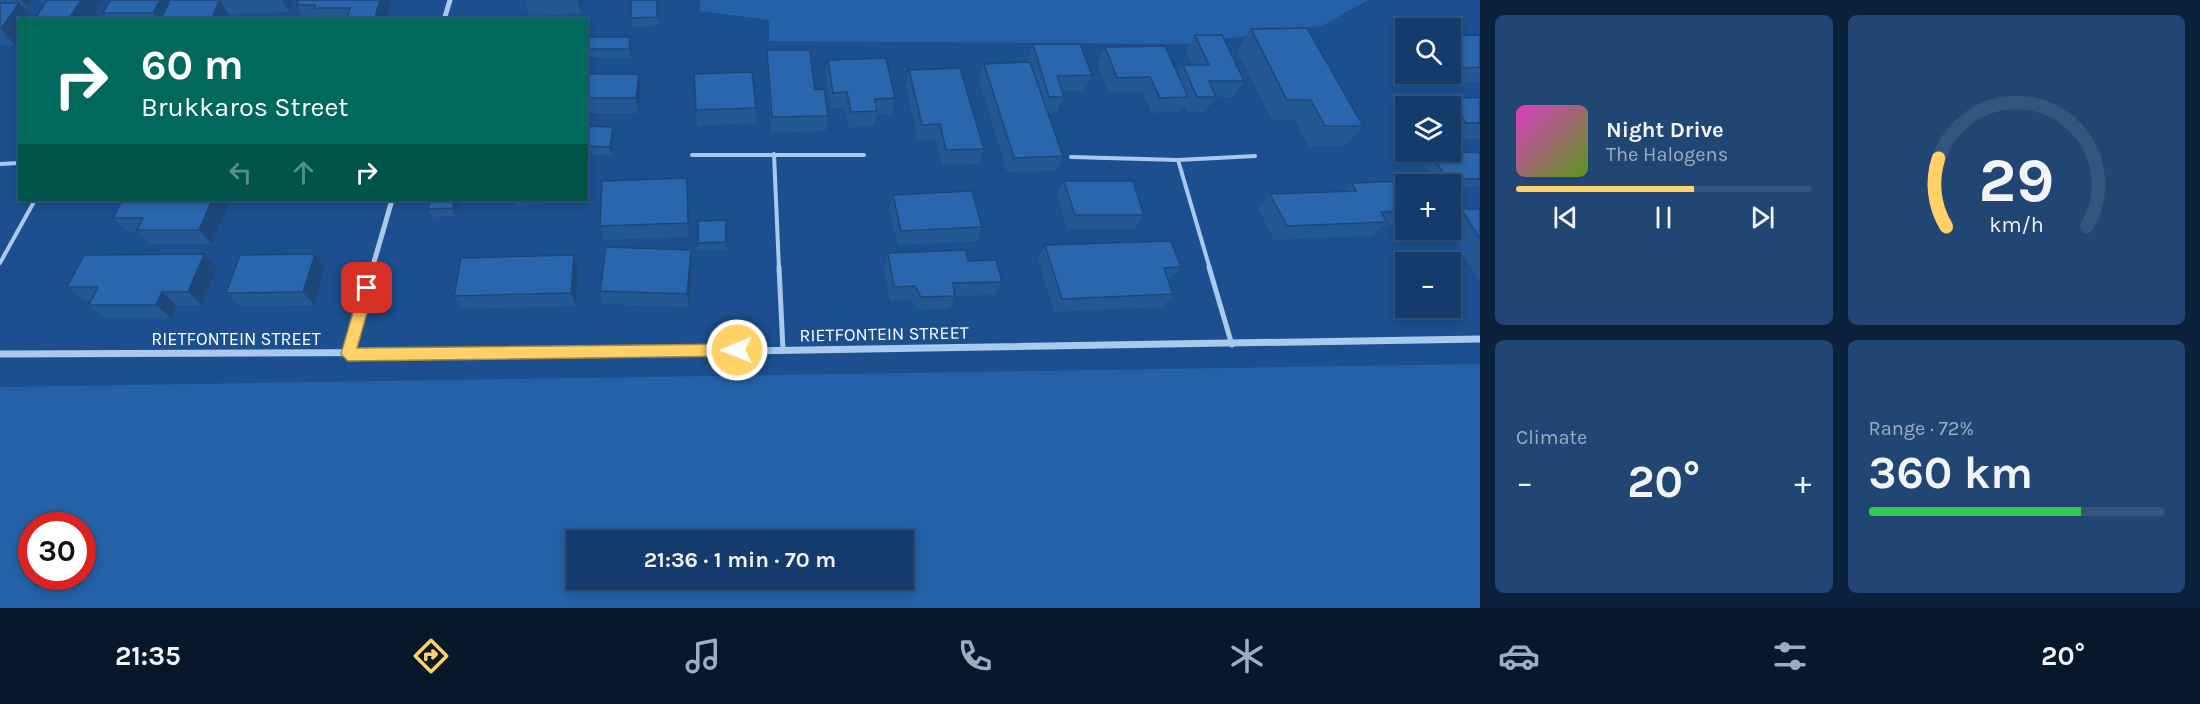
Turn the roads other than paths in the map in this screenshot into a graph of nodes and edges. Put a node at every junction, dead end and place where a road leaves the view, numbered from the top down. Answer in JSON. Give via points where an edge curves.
{"nodes":[{"id":1,"x":450,"y":0,"type":"edge"},
{"id":2,"x":445,"y":18,"type":"edge"},
{"id":3,"x":774,"y":154,"type":"junction"},
{"id":4,"x":692,"y":155,"type":"dead end"},
{"id":5,"x":864,"y":155,"type":"dead end"},
{"id":6,"x":1255,"y":156,"type":"dead end"},
{"id":7,"x":1071,"y":157,"type":"dead end"},
{"id":8,"x":1178,"y":159,"type":"junction"},
{"id":9,"x":18,"y":163,"type":"edge"},
{"id":10,"x":0,"y":164,"type":"edge"},
{"id":11,"x":34,"y":201,"type":"edge"},
{"id":12,"x":392,"y":201,"type":"edge"},
{"id":13,"x":0,"y":263,"type":"edge"},
{"id":14,"x":1480,"y":339,"type":"edge"},
{"id":15,"x":1232,"y":345,"type":"junction"},
{"id":16,"x":783,"y":350,"type":"junction"},
{"id":17,"x":0,"y":354,"type":"edge"},
{"id":18,"x":348,"y":354,"type":"junction"}],
"edges":[{"from":1,"to":2,"type":"street"},
{"from":3,"to":4,"type":"lane"},
{"from":3,"to":5,"type":"lane"},
{"from":3,"to":16,"type":"lane"},
{"from":6,"to":8,"type":"lane"},
{"from":7,"to":8,"type":"lane"},
{"from":8,"to":15,"type":"lane"},
{"from":9,"to":10,"type":"lane"},
{"from":11,"to":13,"type":"lane"},
{"from":12,"to":18,"type":"street"},
{"from":14,"to":15,"type":"street","name":"RIETFONTEIN STREET"},
{"from":15,"to":16,"type":"street","name":"RIETFONTEIN STREET"},
{"from":16,"to":18,"type":"street","name":"RIETFONTEIN STREET"},
{"from":17,"to":18,"type":"street","name":"RIETFONTEIN STREET"}]}
